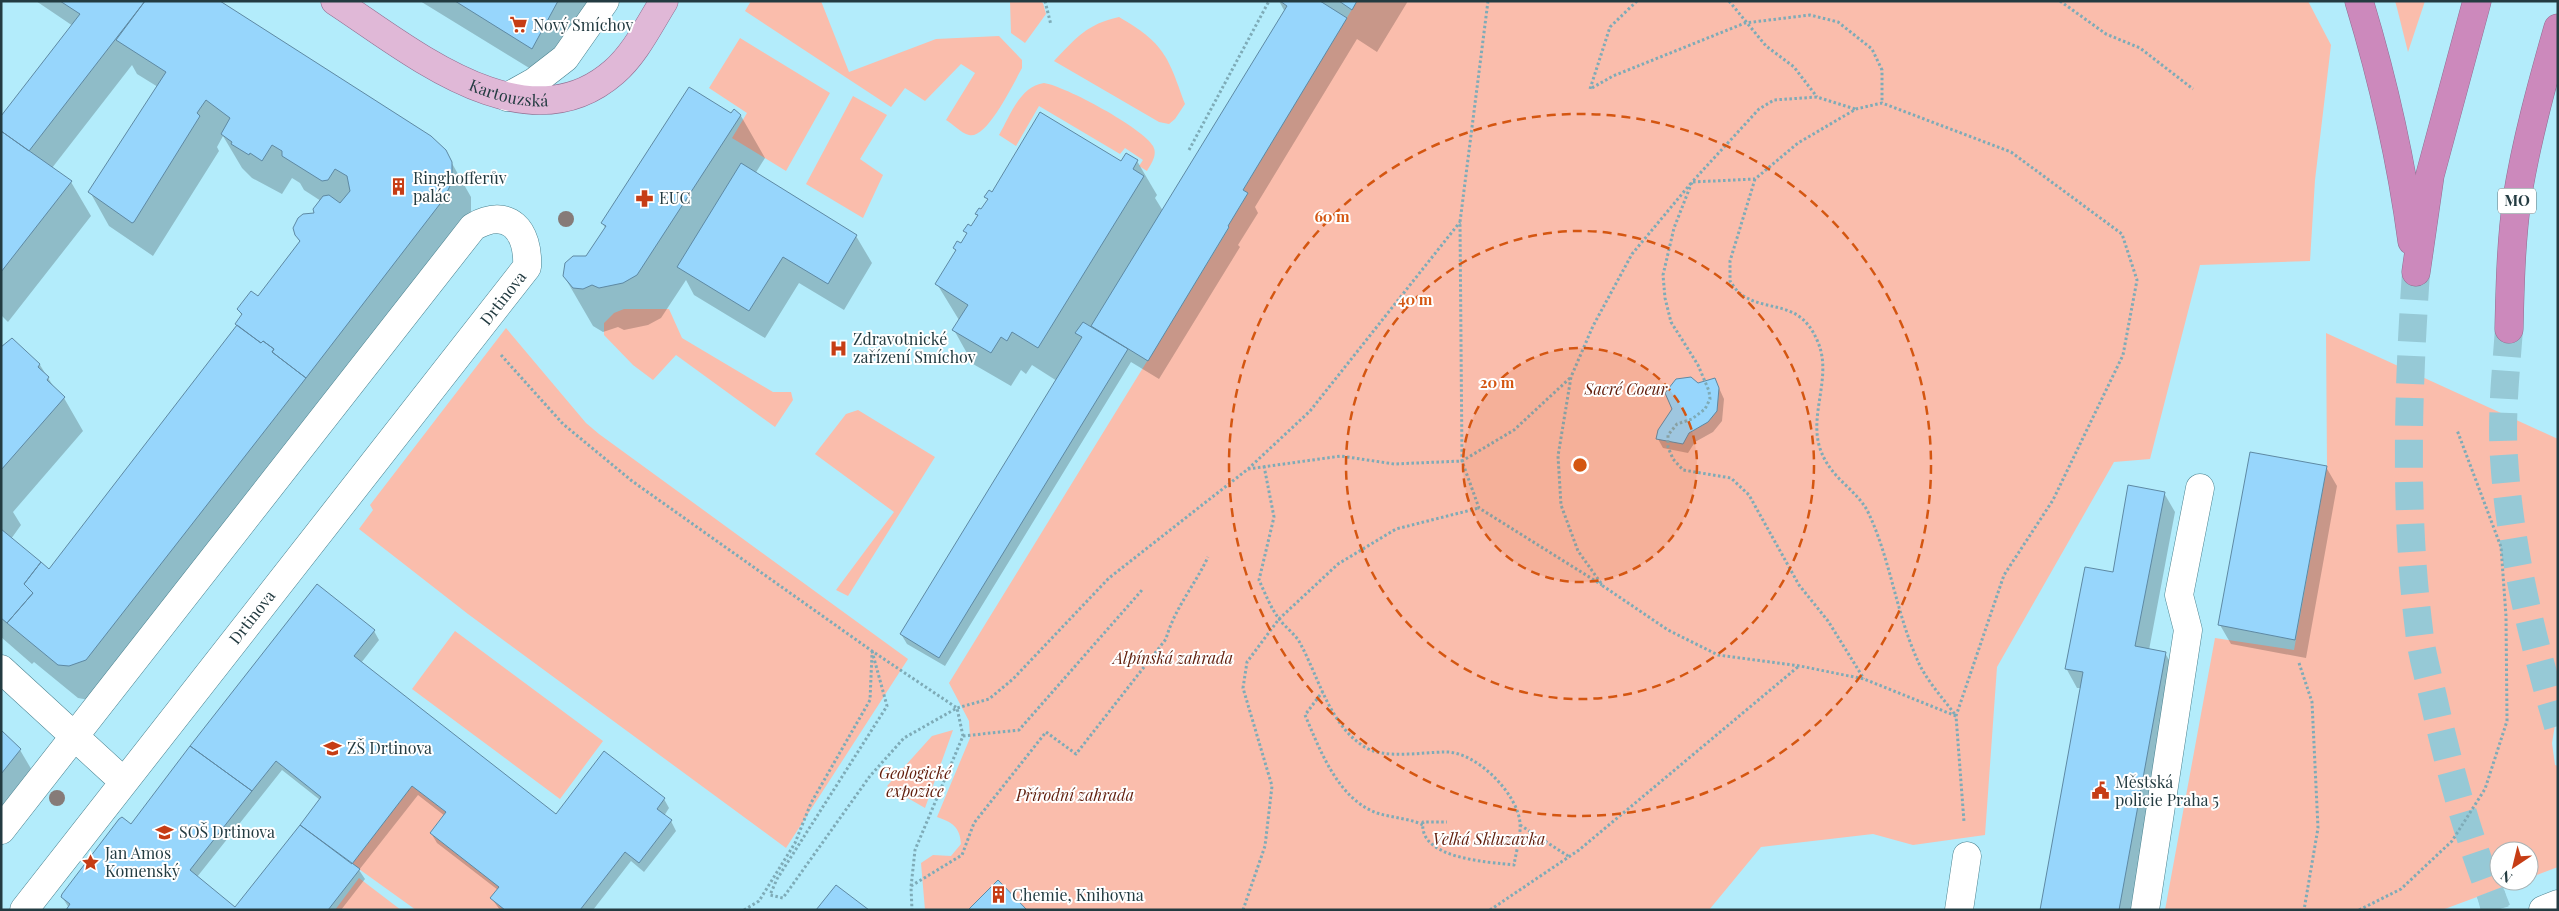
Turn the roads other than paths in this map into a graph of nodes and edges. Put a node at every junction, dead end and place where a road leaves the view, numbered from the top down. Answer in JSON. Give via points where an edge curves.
{"nodes":[{"id":1,"x":335,"y":1,"type":"edge"},
{"id":2,"x":605,"y":1,"type":"edge"},
{"id":3,"x":664,"y":1,"type":"edge"},
{"id":4,"x":2359,"y":1,"type":"edge"},
{"id":5,"x":2477,"y":1,"type":"edge"},
{"id":6,"x":2558,"y":28,"type":"edge"},
{"id":7,"x":507,"y":97,"type":"junction"},
{"id":8,"x":2508,"y":329,"type":"tunnel mouth"},
{"id":9,"x":2200,"y":488,"type":"dead end"},
{"id":10,"x":1,"y":669,"type":"edge"},
{"id":11,"x":75,"y":736,"type":"junction"},
{"id":12,"x":123,"y":781,"type":"junction"},
{"id":13,"x":1,"y":830,"type":"edge"},
{"id":14,"x":1967,"y":856,"type":"road end"},
{"id":15,"x":2558,"y":904,"type":"edge"},
{"id":16,"x":24,"y":910,"type":"edge"},
{"id":17,"x":1959,"y":910,"type":"edge"},
{"id":18,"x":2145,"y":910,"type":"edge"},
{"id":19,"x":2543,"y":910,"type":"edge"}],
"edges":[{"from":1,"to":7,"type":"main road","name":"Kartouzská","via":[[446,72]]},
{"from":2,"to":7,"type":"street","via":[[565,58],[534,82]]},
{"from":3,"to":7,"type":"main road","name":"Kartouzská","via":[[629,56],[613,73],[595,85],[554,100]]},
{"from":4,"to":5,"type":"highway","via":[[2395,132],[2416,272],[2430,175]]},
{"from":6,"to":8,"type":"highway","number":"MO","via":[[2517,199]]},
{"from":9,"to":18,"type":"street","via":[[2179,595],[2188,630]]},
{"from":10,"to":11,"type":"street"},
{"from":11,"to":12,"type":"street"},
{"from":11,"to":12,"type":"street","name":"Drtinova","via":[[473,227],[486,219],[501,219],[515,226],[525,239],[527,267]]},
{"from":11,"to":13,"type":"street","name":"Drtinova"},
{"from":12,"to":16,"type":"street","name":"Drtinova"},
{"from":14,"to":17,"type":"street"},
{"from":15,"to":19,"type":"street"}]}
